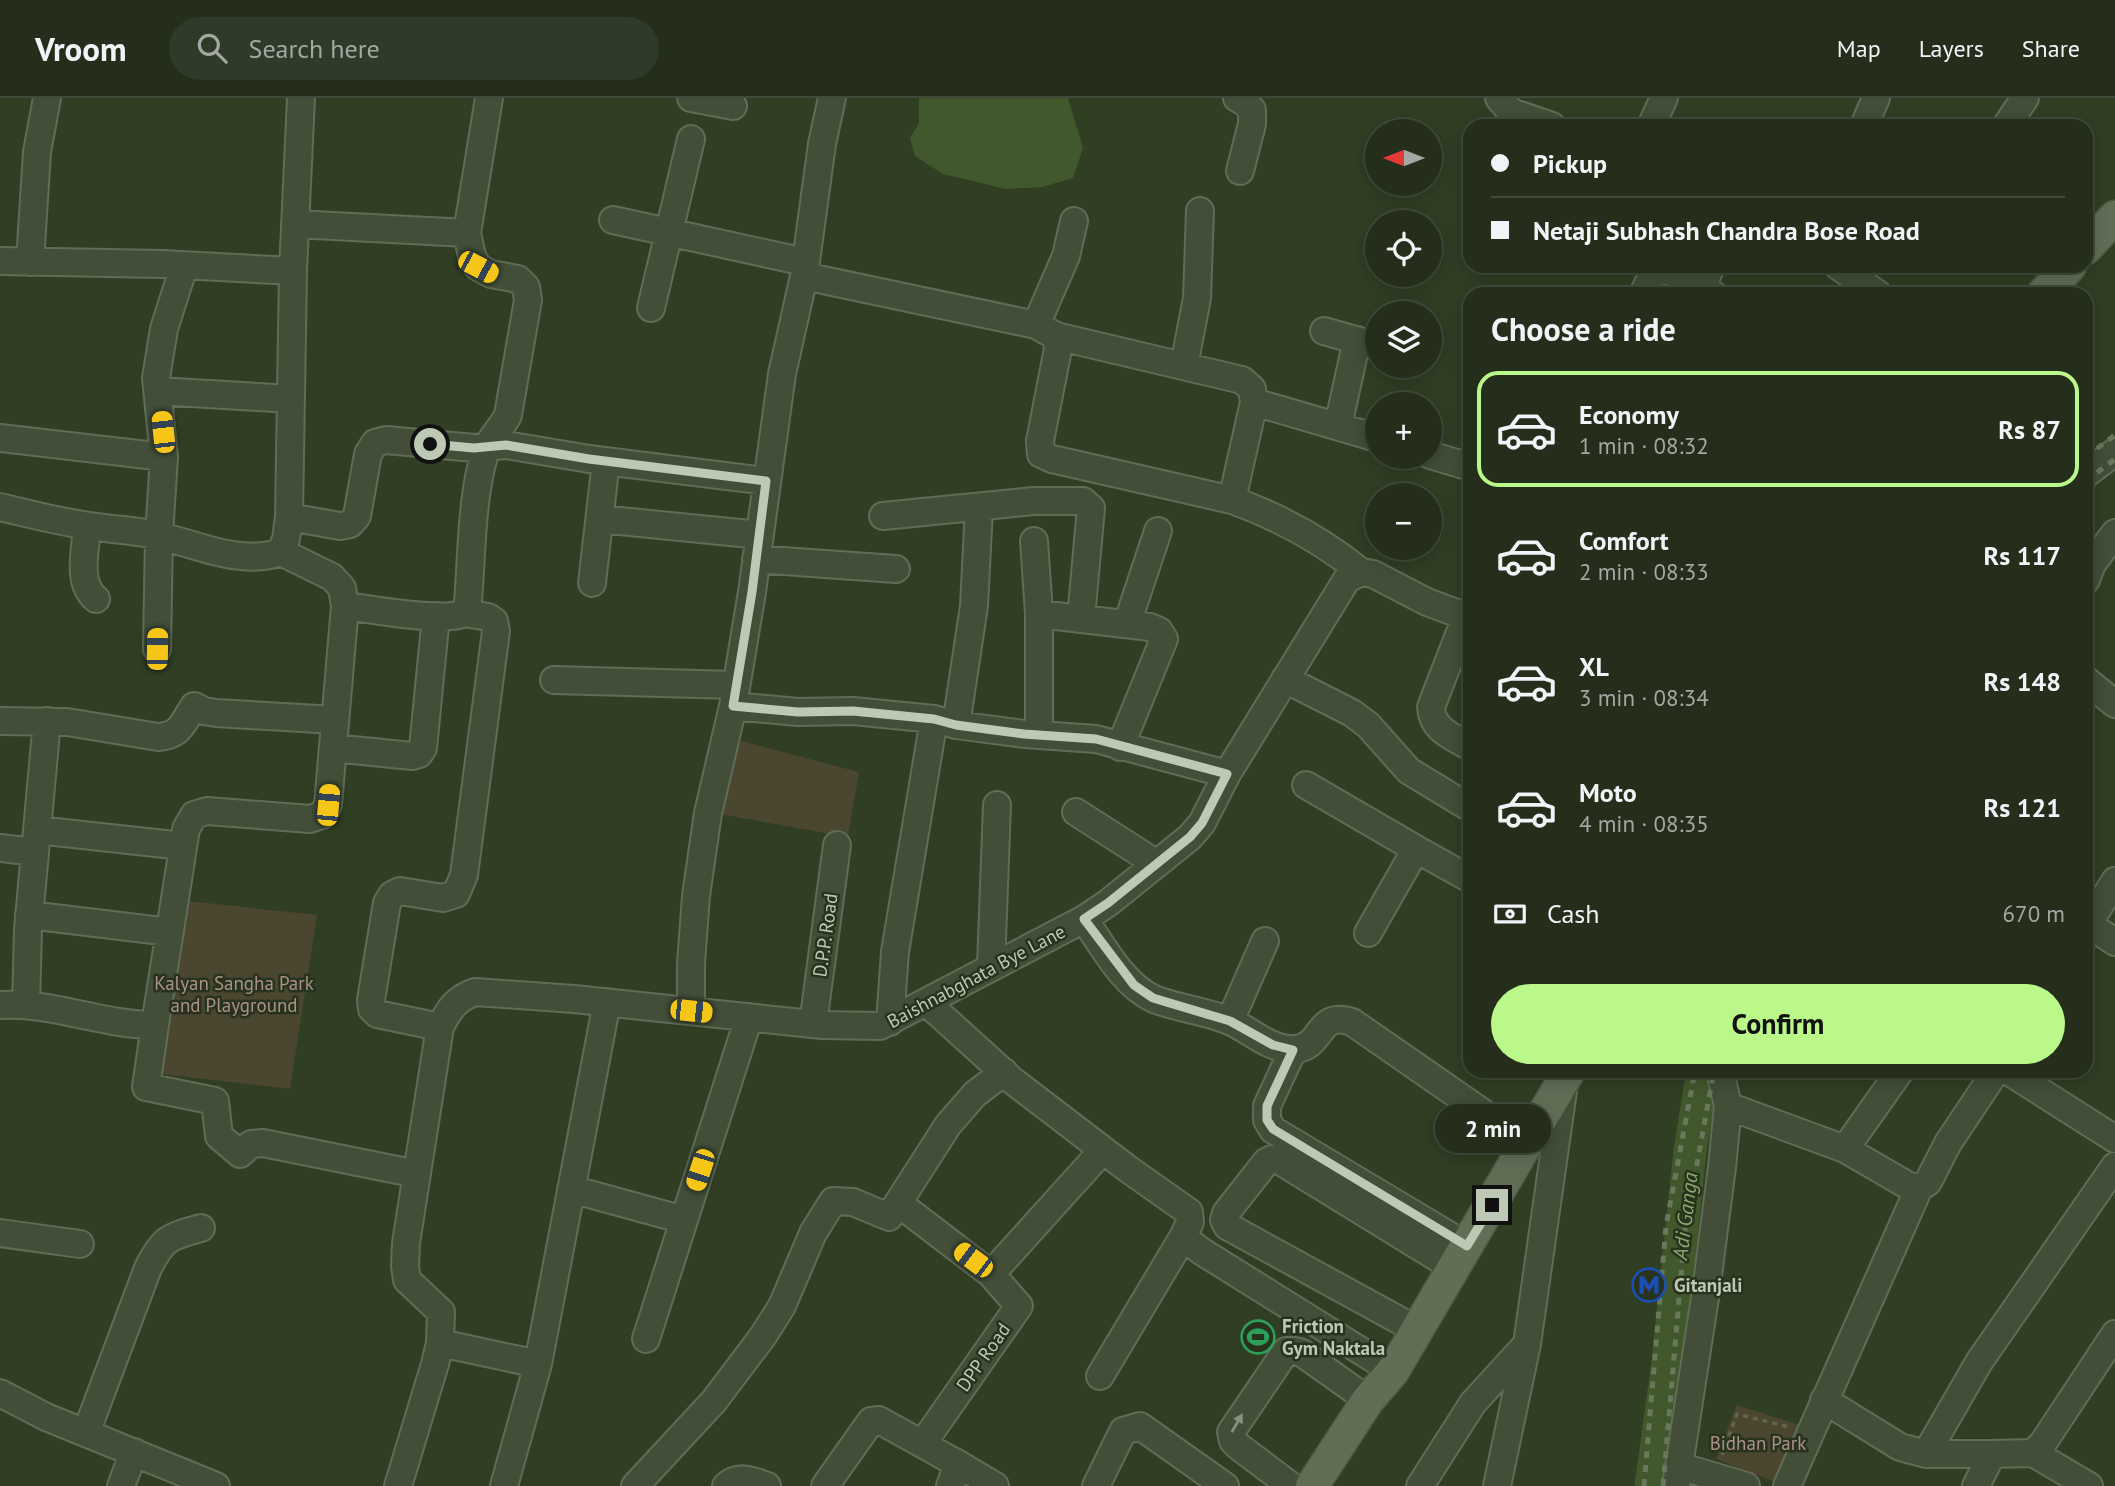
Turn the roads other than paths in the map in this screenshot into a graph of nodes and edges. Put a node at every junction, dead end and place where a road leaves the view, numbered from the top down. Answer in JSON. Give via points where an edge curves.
{"nodes":[{"id":1,"x":47,"y":98,"type":"edge"},
{"id":2,"x":301,"y":98,"type":"edge"},
{"id":3,"x":489,"y":98,"type":"edge"},
{"id":4,"x":691,"y":98,"type":"edge"},
{"id":5,"x":832,"y":98,"type":"edge"},
{"id":6,"x":1237,"y":98,"type":"edge"},
{"id":7,"x":1499,"y":98,"type":"edge"},
{"id":8,"x":1664,"y":98,"type":"edge"},
{"id":9,"x":2025,"y":98,"type":"edge"},
{"id":10,"x":733,"y":106,"type":"dead end"},
{"id":11,"x":1532,"y":119,"type":"edge"},
{"id":12,"x":1654,"y":119,"type":"edge"},
{"id":13,"x":2011,"y":119,"type":"edge"},
{"id":14,"x":691,"y":139,"type":"dead end"},
{"id":15,"x":1240,"y":171,"type":"dead end"},
{"id":16,"x":1200,"y":211,"type":"dead end"},
{"id":17,"x":2115,"y":217,"type":"edge"},
{"id":18,"x":613,"y":220,"type":"dead end"},
{"id":19,"x":1074,"y":221,"type":"dead end"},
{"id":20,"x":295,"y":223,"type":"junction"},
{"id":21,"x":467,"y":233,"type":"junction"},
{"id":22,"x":669,"y":233,"type":"junction"},
{"id":23,"x":2093,"y":241,"type":"edge"},
{"id":24,"x":0,"y":261,"type":"edge"},
{"id":25,"x":30,"y":262,"type":"junction"},
{"id":26,"x":184,"y":266,"type":"junction"},
{"id":27,"x":804,"y":269,"type":"junction"},
{"id":28,"x":293,"y":271,"type":"junction"},
{"id":29,"x":1656,"y":273,"type":"edge"},
{"id":30,"x":1677,"y":273,"type":"edge"},
{"id":31,"x":1849,"y":273,"type":"edge"},
{"id":32,"x":2063,"y":273,"type":"edge"},
{"id":33,"x":1709,"y":283,"type":"edge"},
{"id":34,"x":1646,"y":287,"type":"edge"},
{"id":35,"x":1868,"y":287,"type":"edge"},
{"id":36,"x":2050,"y":287,"type":"edge"},
{"id":37,"x":650,"y":308,"type":"dead end"},
{"id":38,"x":1046,"y":331,"type":"junction"},
{"id":39,"x":1324,"y":331,"type":"dead end"},
{"id":40,"x":1365,"y":342,"type":"edge"},
{"id":41,"x":1365,"y":349,"type":"edge"},
{"id":42,"x":1184,"y":366,"type":"junction"},
{"id":43,"x":158,"y":391,"type":"junction"},
{"id":44,"x":291,"y":399,"type":"junction"},
{"id":45,"x":1254,"y":402,"type":"junction"},
{"id":46,"x":1338,"y":426,"type":"junction"},
{"id":47,"x":1365,"y":434,"type":"edge"},
{"id":48,"x":0,"y":438,"type":"edge"},
{"id":49,"x":486,"y":448,"type":"junction"},
{"id":50,"x":2115,"y":452,"type":"edge"},
{"id":51,"x":164,"y":457,"type":"junction"},
{"id":52,"x":1442,"y":459,"type":"edge"},
{"id":53,"x":606,"y":461,"type":"junction"},
{"id":54,"x":1463,"y":465,"type":"edge"},
{"id":55,"x":2093,"y":469,"type":"edge"},
{"id":56,"x":766,"y":481,"type":"junction"},
{"id":57,"x":1232,"y":500,"type":"junction"},
{"id":58,"x":0,"y":507,"type":"edge"},
{"id":59,"x":979,"y":508,"type":"junction"},
{"id":60,"x":883,"y":516,"type":"dead end"},
{"id":61,"x":289,"y":517,"type":"junction"},
{"id":62,"x":600,"y":519,"type":"junction"},
{"id":63,"x":87,"y":526,"type":"junction"},
{"id":64,"x":1158,"y":531,"type":"dead end"},
{"id":65,"x":159,"y":535,"type":"junction"},
{"id":66,"x":1034,"y":541,"type":"dead end"},
{"id":67,"x":758,"y":547,"type":"junction"},
{"id":68,"x":2111,"y":547,"type":"edge"},
{"id":69,"x":281,"y":552,"type":"junction"},
{"id":70,"x":2093,"y":563,"type":"edge"},
{"id":71,"x":896,"y":569,"type":"dead end"},
{"id":72,"x":1361,"y":572,"type":"junction"},
{"id":73,"x":592,"y":583,"type":"dead end"},
{"id":74,"x":96,"y":599,"type":"dead end"},
{"id":75,"x":345,"y":606,"type":"junction"},
{"id":76,"x":466,"y":613,"type":"junction"},
{"id":77,"x":1039,"y":614,"type":"junction"},
{"id":78,"x":1463,"y":615,"type":"edge"},
{"id":79,"x":436,"y":616,"type":"junction"},
{"id":80,"x":1081,"y":618,"type":"junction"},
{"id":81,"x":1127,"y":624,"type":"junction"},
{"id":82,"x":1463,"y":629,"type":"edge"},
{"id":83,"x":157,"y":649,"type":"dead end"},
{"id":84,"x":1285,"y":679,"type":"junction"},
{"id":85,"x":554,"y":680,"type":"dead end"},
{"id":86,"x":2093,"y":686,"type":"edge"},
{"id":87,"x":734,"y":696,"type":"junction"},
{"id":88,"x":2115,"y":704,"type":"edge"},
{"id":89,"x":335,"y":720,"type":"junction"},
{"id":90,"x":0,"y":721,"type":"edge"},
{"id":91,"x":47,"y":721,"type":"junction"},
{"id":92,"x":945,"y":722,"type":"junction"},
{"id":93,"x":1040,"y":735,"type":"junction"},
{"id":94,"x":1463,"y":743,"type":"edge"},
{"id":95,"x":1120,"y":747,"type":"junction"},
{"id":96,"x":333,"y":748,"type":"junction"},
{"id":97,"x":1227,"y":774,"type":"junction"},
{"id":98,"x":1306,"y":785,"type":"dead end"},
{"id":99,"x":1463,"y":804,"type":"edge"},
{"id":100,"x":997,"y":805,"type":"dead end"},
{"id":101,"x":1076,"y":812,"type":"dead end"},
{"id":102,"x":36,"y":841,"type":"junction"},
{"id":103,"x":837,"y":845,"type":"dead end"},
{"id":104,"x":183,"y":846,"type":"junction"},
{"id":105,"x":0,"y":848,"type":"edge"},
{"id":106,"x":1416,"y":849,"type":"junction"},
{"id":107,"x":1157,"y":864,"type":"junction"},
{"id":108,"x":1463,"y":875,"type":"edge"},
{"id":109,"x":2115,"y":881,"type":"edge"},
{"id":110,"x":29,"y":915,"type":"junction"},
{"id":111,"x":2093,"y":916,"type":"edge"},
{"id":112,"x":1084,"y":919,"type":"junction"},
{"id":113,"x":2093,"y":929,"type":"edge"},
{"id":114,"x":170,"y":932,"type":"junction"},
{"id":115,"x":1368,"y":933,"type":"dead end"},
{"id":116,"x":1265,"y":941,"type":"dead end"},
{"id":117,"x":2115,"y":942,"type":"edge"},
{"id":118,"x":991,"y":966,"type":"junction"},
{"id":119,"x":607,"y":1002,"type":"junction"},
{"id":120,"x":926,"y":1002,"type":"junction"},
{"id":121,"x":26,"y":1004,"type":"junction"},
{"id":122,"x":0,"y":1005,"type":"edge"},
{"id":123,"x":691,"y":1011,"type":"junction"},
{"id":124,"x":749,"y":1017,"type":"junction"},
{"id":125,"x":1230,"y":1021,"type":"junction"},
{"id":126,"x":890,"y":1022,"type":"junction"},
{"id":127,"x":813,"y":1024,"type":"junction"},
{"id":128,"x":155,"y":1025,"type":"junction"},
{"id":129,"x":440,"y":1027,"type":"junction"},
{"id":130,"x":1293,"y":1050,"type":"junction"},
{"id":131,"x":1004,"y":1072,"type":"junction"},
{"id":132,"x":1565,"y":1078,"type":"edge"},
{"id":133,"x":1567,"y":1078,"type":"edge"},
{"id":134,"x":1722,"y":1078,"type":"edge"},
{"id":135,"x":1895,"y":1078,"type":"edge"},
{"id":136,"x":1991,"y":1078,"type":"edge"},
{"id":137,"x":2019,"y":1078,"type":"edge"},
{"id":138,"x":1728,"y":1106,"type":"junction"},
{"id":139,"x":2115,"y":1139,"type":"edge"},
{"id":140,"x":1528,"y":1144,"type":"junction"},
{"id":141,"x":1845,"y":1149,"type":"junction"},
{"id":142,"x":1103,"y":1150,"type":"junction"},
{"id":143,"x":2115,"y":1166,"type":"edge"},
{"id":144,"x":417,"y":1174,"type":"junction"},
{"id":145,"x":1919,"y":1188,"type":"junction"},
{"id":146,"x":571,"y":1189,"type":"junction"},
{"id":147,"x":898,"y":1203,"type":"junction"},
{"id":148,"x":684,"y":1220,"type":"junction"},
{"id":149,"x":201,"y":1228,"type":"dead end"},
{"id":150,"x":0,"y":1233,"type":"edge"},
{"id":151,"x":1239,"y":1233,"type":"junction"},
{"id":152,"x":1183,"y":1237,"type":"junction"},
{"id":153,"x":80,"y":1244,"type":"dead end"},
{"id":154,"x":1461,"y":1257,"type":"junction"},
{"id":155,"x":1221,"y":1264,"type":"junction"},
{"id":156,"x":1306,"y":1269,"type":"junction"},
{"id":157,"x":991,"y":1274,"type":"junction"},
{"id":158,"x":1286,"y":1303,"type":"junction"},
{"id":159,"x":1418,"y":1330,"type":"junction"},
{"id":160,"x":2115,"y":1334,"type":"edge"},
{"id":161,"x":646,"y":1339,"type":"dead end"},
{"id":162,"x":440,"y":1343,"type":"junction"},
{"id":163,"x":1527,"y":1344,"type":"junction"},
{"id":164,"x":538,"y":1364,"type":"junction"},
{"id":165,"x":1394,"y":1371,"type":"junction"},
{"id":166,"x":1100,"y":1376,"type":"dead end"},
{"id":167,"x":0,"y":1393,"type":"edge"},
{"id":168,"x":1824,"y":1400,"type":"junction"},
{"id":169,"x":1368,"y":1401,"type":"junction"},
{"id":170,"x":86,"y":1433,"type":"junction"},
{"id":171,"x":923,"y":1443,"type":"junction"},
{"id":172,"x":134,"y":1452,"type":"junction"},
{"id":173,"x":2033,"y":1453,"type":"junction"},
{"id":174,"x":1926,"y":1454,"type":"junction"},
{"id":175,"x":1992,"y":1454,"type":"junction"},
{"id":176,"x":951,"y":1473,"type":"edge"},
{"id":177,"x":1677,"y":1476,"type":"edge"},
{"id":178,"x":121,"y":1486,"type":"edge"},
{"id":179,"x":215,"y":1486,"type":"edge"},
{"id":180,"x":398,"y":1486,"type":"edge"},
{"id":181,"x":504,"y":1486,"type":"edge"},
{"id":182,"x":635,"y":1486,"type":"edge"},
{"id":183,"x":726,"y":1486,"type":"edge"},
{"id":184,"x":767,"y":1486,"type":"edge"},
{"id":185,"x":825,"y":1486,"type":"edge"},
{"id":186,"x":995,"y":1486,"type":"edge"},
{"id":187,"x":1096,"y":1486,"type":"edge"},
{"id":188,"x":1226,"y":1486,"type":"edge"},
{"id":189,"x":1290,"y":1486,"type":"edge"},
{"id":190,"x":1312,"y":1486,"type":"edge"},
{"id":191,"x":1420,"y":1486,"type":"edge"},
{"id":192,"x":1497,"y":1486,"type":"edge"},
{"id":193,"x":1746,"y":1486,"type":"edge"},
{"id":194,"x":1787,"y":1486,"type":"edge"},
{"id":195,"x":1976,"y":1486,"type":"edge"},
{"id":196,"x":2089,"y":1486,"type":"edge"}],
"edges":[{"from":1,"to":25,"type":"street","via":[[37,152]]},
{"from":2,"to":20,"type":"street"},
{"from":3,"to":21,"type":"street"},
{"from":4,"to":10,"type":"street"},
{"from":5,"to":27,"type":"street"},
{"from":6,"to":15,"type":"street","via":[[1252,110]]},
{"from":7,"to":11,"type":"street","via":[[1511,112]]},
{"from":8,"to":12,"type":"street"},
{"from":9,"to":13,"type":"street"},
{"from":14,"to":22,"type":"street"},
{"from":16,"to":42,"type":"street","via":[[1197,298]]},
{"from":17,"to":23,"type":"main road"},
{"from":18,"to":22,"type":"street"},
{"from":19,"to":38,"type":"street"},
{"from":20,"to":21,"type":"street"},
{"from":20,"to":28,"type":"street"},
{"from":21,"to":49,"type":"street","via":[[478,267],[518,279],[526,287],[528,300],[508,415]]},
{"from":22,"to":27,"type":"street"},
{"from":22,"to":37,"type":"street"},
{"from":24,"to":25,"type":"street"},
{"from":25,"to":26,"type":"street"},
{"from":26,"to":28,"type":"street"},
{"from":26,"to":43,"type":"street","via":[[158,356]]},
{"from":27,"to":38,"type":"street"},
{"from":27,"to":56,"type":"street"},
{"from":28,"to":44,"type":"street"},
{"from":29,"to":34,"type":"street"},
{"from":30,"to":33,"type":"street"},
{"from":31,"to":35,"type":"street"},
{"from":32,"to":36,"type":"main road"},
{"from":38,"to":42,"type":"street"},
{"from":38,"to":57,"type":"street","via":[[1058,349],[1041,454]]},
{"from":39,"to":40,"type":"street"},
{"from":41,"to":46,"type":"street"},
{"from":42,"to":45,"type":"street","via":[[1242,380],[1252,390]]},
{"from":43,"to":44,"type":"street"},
{"from":43,"to":51,"type":"street"},
{"from":44,"to":61,"type":"street"},
{"from":45,"to":46,"type":"street"},
{"from":45,"to":57,"type":"street"},
{"from":46,"to":47,"type":"street"},
{"from":48,"to":51,"type":"street"},
{"from":49,"to":53,"type":"street","via":[[506,445]]},
{"from":49,"to":61,"type":"street","via":[[375,443],[368,454],[357,516],[350,524]]},
{"from":49,"to":76,"type":"street","via":[[475,508]]},
{"from":50,"to":55,"type":"street"},
{"from":51,"to":65,"type":"street"},
{"from":52,"to":54,"type":"street"},
{"from":53,"to":56,"type":"street"},
{"from":53,"to":62,"type":"street"},
{"from":56,"to":67,"type":"street"},
{"from":57,"to":72,"type":"street","via":[[1322,542]]},
{"from":58,"to":63,"type":"street"},
{"from":59,"to":60,"type":"street"},
{"from":59,"to":80,"type":"street","via":[[1083,501],[1091,508]]},
{"from":59,"to":92,"type":"street","via":[[974,606]]},
{"from":61,"to":69,"type":"street"},
{"from":62,"to":67,"type":"street"},
{"from":62,"to":73,"type":"street"},
{"from":63,"to":65,"type":"street"},
{"from":63,"to":74,"type":"street","via":[[83,582]]},
{"from":64,"to":81,"type":"street"},
{"from":65,"to":69,"type":"street","via":[[231,555]]},
{"from":65,"to":83,"type":"street"},
{"from":66,"to":77,"type":"street"},
{"from":67,"to":71,"type":"street"},
{"from":67,"to":87,"type":"street"},
{"from":68,"to":70,"type":"street"},
{"from":69,"to":75,"type":"street","via":[[332,578],[342,588]]},
{"from":72,"to":78,"type":"street"},
{"from":72,"to":84,"type":"street","name":"Baishnabghata Bye Lane","via":[[1347,579]]},
{"from":75,"to":79,"type":"street"},
{"from":75,"to":89,"type":"street"},
{"from":76,"to":79,"type":"street"},
{"from":76,"to":129,"type":"street","via":[[495,621],[496,631],[464,875],[456,894],[443,898],[400,891],[392,895],[372,1000],[377,1014]]},
{"from":77,"to":80,"type":"street"},
{"from":77,"to":93,"type":"street"},
{"from":79,"to":96,"type":"street","via":[[419,754]]},
{"from":80,"to":81,"type":"street"},
{"from":81,"to":95,"type":"street","via":[[1150,627],[1164,639]]},
{"from":82,"to":94,"type":"street","via":[[1431,707],[1433,722]]},
{"from":84,"to":97,"type":"street","name":"Baishnabghata Bye Lane"},
{"from":84,"to":99,"type":"street","via":[[1352,713],[1409,771]]},
{"from":85,"to":87,"type":"street"},
{"from":86,"to":88,"type":"street"},
{"from":87,"to":92,"type":"street","via":[[798,712],[853,711]]},
{"from":87,"to":123,"type":"street","via":[[703,848],[691,963]]},
{"from":89,"to":91,"type":"street","via":[[216,713],[194,706],[177,732],[158,737]]},
{"from":89,"to":96,"type":"street"},
{"from":90,"to":91,"type":"street"},
{"from":91,"to":102,"type":"street"},
{"from":92,"to":93,"type":"street"},
{"from":92,"to":126,"type":"street","via":[[895,952]]},
{"from":93,"to":95,"type":"street","via":[[1096,739]]},
{"from":95,"to":97,"type":"street"},
{"from":96,"to":104,"type":"street","via":[[328,805],[322,815],[310,819],[207,811],[194,815]]},
{"from":97,"to":107,"type":"street","name":"Baishnabghata Bye Lane","via":[[1202,823]]},
{"from":98,"to":106,"type":"street"},
{"from":100,"to":118,"type":"street"},
{"from":101,"to":107,"type":"street"},
{"from":102,"to":104,"type":"street"},
{"from":102,"to":105,"type":"street"},
{"from":102,"to":110,"type":"street"},
{"from":103,"to":127,"type":"street","name":"D.P.P. Road"},
{"from":104,"to":114,"type":"street"},
{"from":106,"to":108,"type":"street"},
{"from":106,"to":115,"type":"street"},
{"from":107,"to":112,"type":"street","name":"Baishnabghata Bye Lane"},
{"from":109,"to":111,"type":"street"},
{"from":110,"to":114,"type":"street"},
{"from":110,"to":121,"type":"street"},
{"from":112,"to":118,"type":"street","name":"Baishnabghata Bye Lane"},
{"from":112,"to":125,"type":"street","via":[[1134,985],[1153,998]]},
{"from":113,"to":117,"type":"street"},
{"from":114,"to":128,"type":"street"},
{"from":116,"to":125,"type":"street"},
{"from":118,"to":120,"type":"street","name":"Baishnabghata Bye Lane"},
{"from":119,"to":123,"type":"street","name":"Baishnabghata Bye Lane"},
{"from":119,"to":129,"type":"street","name":"Baishnabghata Bye Lane","via":[[474,992],[452,1005]]},
{"from":119,"to":146,"type":"street"},
{"from":120,"to":126,"type":"street","name":"Baishnabghata Bye Lane"},
{"from":120,"to":131,"type":"street"},
{"from":121,"to":122,"type":"street"},
{"from":121,"to":128,"type":"street","via":[[128,1025]]},
{"from":123,"to":124,"type":"street","name":"Baishnabghata Bye Lane"},
{"from":124,"to":127,"type":"street","name":"Baishnabghata Bye Lane"},
{"from":124,"to":148,"type":"street"},
{"from":125,"to":130,"type":"street","via":[[1273,1045]]},
{"from":126,"to":127,"type":"street","name":"Baishnabghata Bye Lane","via":[[880,1026]]},
{"from":128,"to":144,"type":"street","via":[[146,1087],[215,1101],[219,1136],[240,1154],[251,1144],[264,1143]]},
{"from":129,"to":144,"type":"street"},
{"from":130,"to":140,"type":"street","via":[[1307,1047],[1329,1021],[1339,1018],[1352,1023]]},
{"from":130,"to":154,"type":"street","via":[[1267,1106],[1267,1120],[1273,1129]]},
{"from":131,"to":142,"type":"street"},
{"from":131,"to":147,"type":"street","via":[[975,1094],[948,1125]]},
{"from":132,"to":140,"type":"main road"},
{"from":133,"to":163,"type":"street"},
{"from":134,"to":138,"type":"street"},
{"from":135,"to":141,"type":"street"},
{"from":136,"to":145,"type":"street"},
{"from":137,"to":139,"type":"street"},
{"from":138,"to":141,"type":"street"},
{"from":138,"to":177,"type":"street"},
{"from":140,"to":154,"type":"main road"},
{"from":141,"to":145,"type":"street"},
{"from":142,"to":152,"type":"street","via":[[1189,1212]]},
{"from":142,"to":157,"type":"street"},
{"from":143,"to":174,"type":"street","via":[[1979,1362]]},
{"from":144,"to":162,"type":"street","via":[[405,1275],[441,1312]]},
{"from":145,"to":168,"type":"street"},
{"from":146,"to":148,"type":"street"},
{"from":146,"to":164,"type":"street"},
{"from":147,"to":157,"type":"street"},
{"from":147,"to":182,"type":"street","via":[[889,1217],[853,1202],[833,1201],[763,1336],[714,1401]]},
{"from":148,"to":161,"type":"street"},
{"from":149,"to":170,"type":"street","via":[[164,1240],[156,1252]]},
{"from":150,"to":153,"type":"street"},
{"from":151,"to":154,"type":"street","via":[[1227,1226],[1226,1213],[1272,1159]]},
{"from":151,"to":155,"type":"street"},
{"from":151,"to":156,"type":"street"},
{"from":152,"to":155,"type":"street"},
{"from":152,"to":166,"type":"street"},
{"from":154,"to":159,"type":"main road"},
{"from":155,"to":158,"type":"street"},
{"from":156,"to":158,"type":"street"},
{"from":156,"to":159,"type":"street"},
{"from":157,"to":171,"type":"street","name":"DPP Road","via":[[1018,1306]]},
{"from":158,"to":165,"type":"street"},
{"from":159,"to":165,"type":"main road"},
{"from":160,"to":173,"type":"street"},
{"from":162,"to":164,"type":"street"},
{"from":162,"to":180,"type":"street"},
{"from":163,"to":191,"type":"street","via":[[1473,1403]]},
{"from":163,"to":192,"type":"street"},
{"from":164,"to":181,"type":"street"},
{"from":165,"to":169,"type":"main road"},
{"from":167,"to":170,"type":"street"},
{"from":168,"to":174,"type":"street","via":[[1900,1447]]},
{"from":168,"to":194,"type":"street"},
{"from":189,"to":169,"type":"street","one_way":true,"via":[[1238,1446],[1231,1432],[1286,1351],[1302,1353]]},
{"from":169,"to":190,"type":"main road"},
{"from":170,"to":172,"type":"street"},
{"from":171,"to":176,"type":"street"},
{"from":171,"to":185,"type":"street","via":[[879,1420],[871,1421]]},
{"from":172,"to":178,"type":"street"},
{"from":172,"to":179,"type":"street"},
{"from":173,"to":175,"type":"street"},
{"from":173,"to":196,"type":"street"},
{"from":174,"to":175,"type":"street"},
{"from":175,"to":195,"type":"street"},
{"from":176,"to":186,"type":"street"},
{"from":177,"to":193,"type":"street","via":[[1710,1475]]},
{"from":183,"to":184,"type":"street","via":[[740,1479]]},
{"from":187,"to":188,"type":"street","via":[[1123,1431],[1140,1426]]}]}
